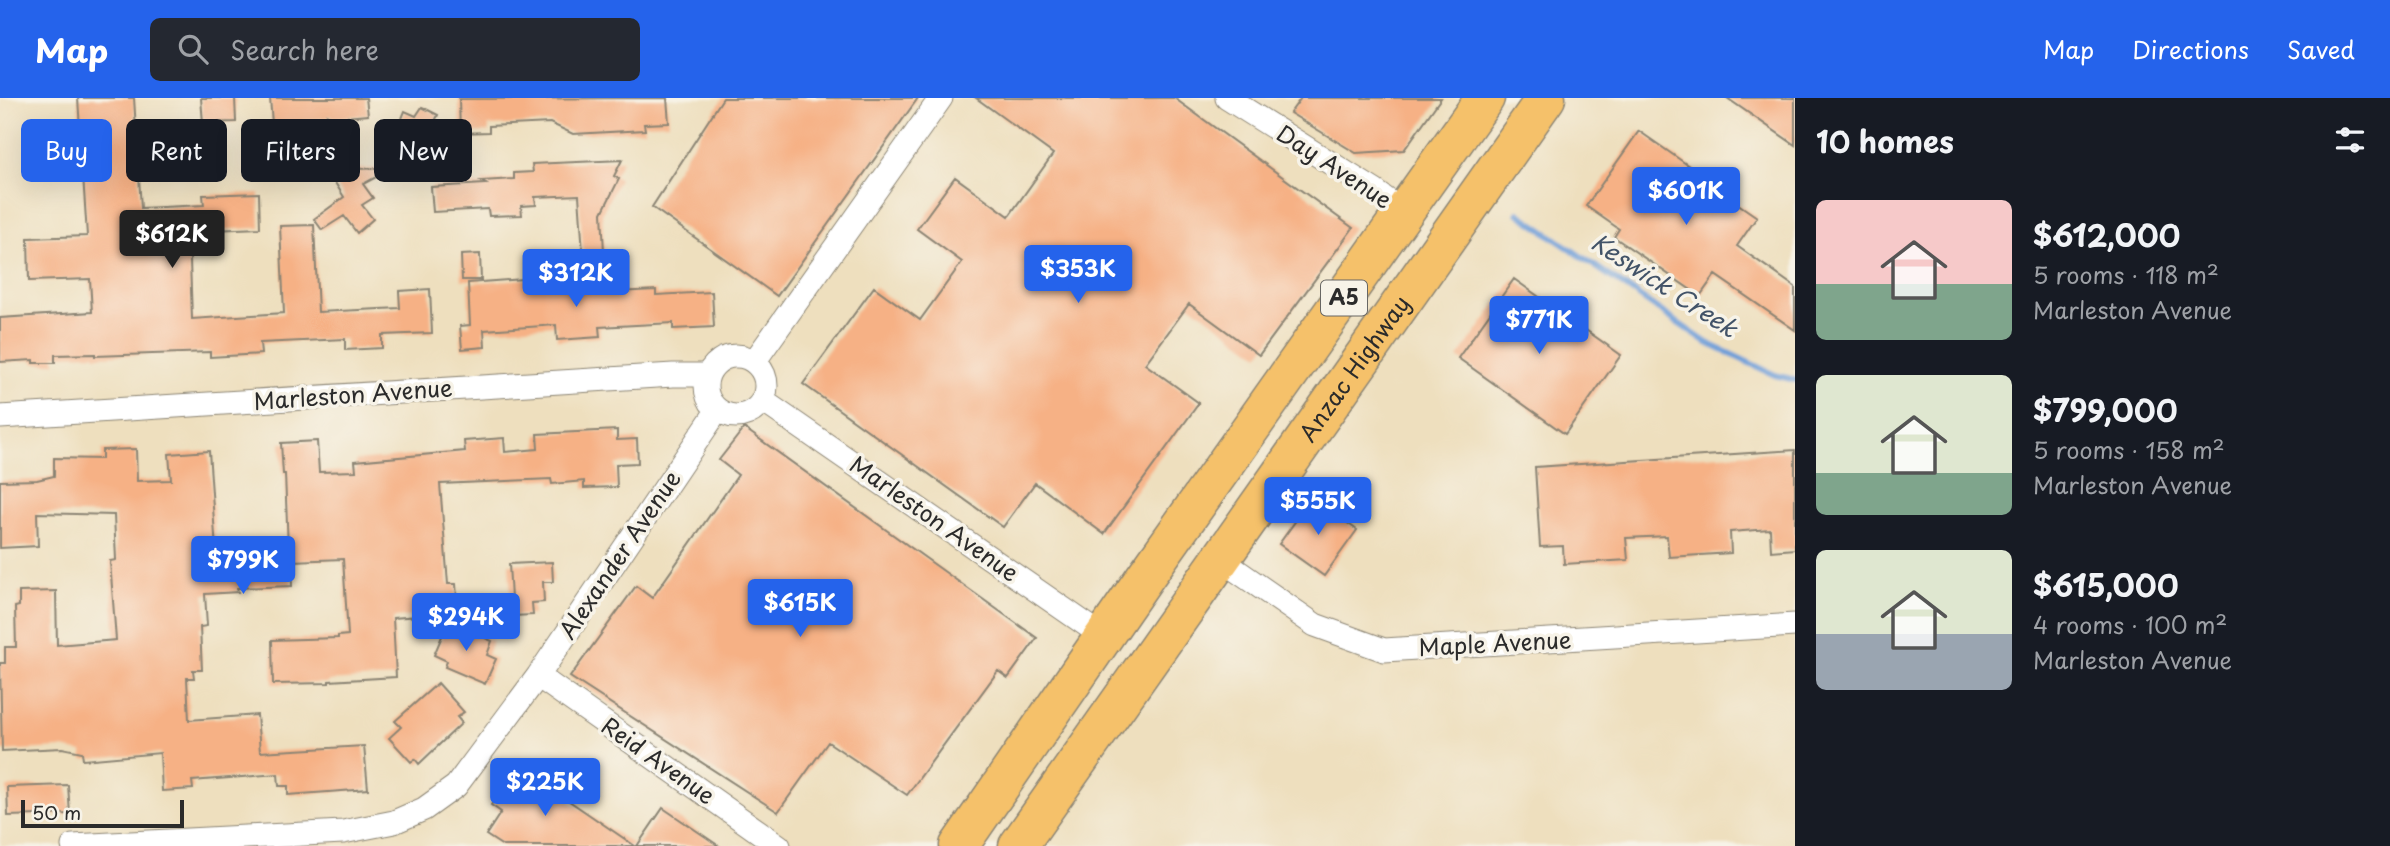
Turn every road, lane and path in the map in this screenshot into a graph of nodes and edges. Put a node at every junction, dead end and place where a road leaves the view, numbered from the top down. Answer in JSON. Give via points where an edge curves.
{"nodes":[{"id":1,"x":941,"y":98,"type":"edge"},
{"id":2,"x":1227,"y":98,"type":"edge"},
{"id":3,"x":1486,"y":98,"type":"edge"},
{"id":4,"x":1546,"y":98,"type":"edge"},
{"id":5,"x":1405,"y":214,"type":"junction"},
{"id":6,"x":1330,"y":318,"type":"junction"},
{"id":7,"x":1370,"y":347,"type":"junction"},
{"id":8,"x":754,"y":362,"type":"junction"},
{"id":9,"x":707,"y":375,"type":"junction"},
{"id":10,"x":763,"y":401,"type":"junction"},
{"id":11,"x":717,"y":411,"type":"junction"},
{"id":12,"x":0,"y":417,"type":"edge"},
{"id":13,"x":1201,"y":497,"type":"junction"},
{"id":14,"x":1220,"y":559,"type":"junction"},
{"id":15,"x":1145,"y":577,"type":"junction"},
{"id":16,"x":1795,"y":625,"type":"edge"},
{"id":17,"x":1104,"y":637,"type":"junction"},
{"id":18,"x":538,"y":676,"type":"junction"},
{"id":19,"x":1014,"y":768,"type":"junction"},
{"id":20,"x":1055,"y":795,"type":"junction"},
{"id":21,"x":344,"y":839,"type":"edge"},
{"id":22,"x":72,"y":846,"type":"edge"},
{"id":23,"x":779,"y":846,"type":"edge"},
{"id":24,"x":959,"y":846,"type":"edge"},
{"id":25,"x":1018,"y":846,"type":"edge"}],
"edges":[{"from":1,"to":8,"type":"street"},
{"from":2,"to":5,"type":"street","name":"Day Avenue"},
{"from":3,"to":5,"type":"highway","number":"A5"},
{"from":4,"to":7,"type":"highway","name":"Anzac Highway","number":"A5"},
{"from":5,"to":6,"type":"highway","number":"A5"},
{"from":6,"to":7,"type":"highway"},
{"from":6,"to":13,"type":"highway","number":"A5"},
{"from":7,"to":14,"type":"highway","name":"Anzac Highway","number":"A5"},
{"from":8,"to":9,"type":"street","via":[[727,357]]},
{"from":8,"to":10,"type":"street","via":[[765,376]]},
{"from":9,"to":11,"type":"street","via":[[708,401]]},
{"from":9,"to":12,"type":"street","name":"Marleston Avenue"},
{"from":10,"to":11,"type":"street","via":[[748,415],[729,417]]},
{"from":10,"to":17,"type":"street","name":"Marleston Avenue"},
{"from":11,"to":18,"type":"street","name":"Alexander Avenue"},
{"from":13,"to":14,"type":"highway","via":[[1210,542]]},
{"from":13,"to":15,"type":"highway","number":"A5"},
{"from":14,"to":15,"type":"highway","via":[[1187,556]]},
{"from":14,"to":16,"type":"street","name":"Maple Avenue","via":[[1315,625],[1384,650]]},
{"from":14,"to":20,"type":"highway","name":"Anzac Highway","number":"A5"},
{"from":15,"to":17,"type":"highway","number":"A5"},
{"from":17,"to":19,"type":"highway","number":"A5"},
{"from":18,"to":21,"type":"street","name":"Alexander Avenue","via":[[456,786],[424,809]]},
{"from":18,"to":23,"type":"street","name":"Reid Avenue"},
{"from":19,"to":20,"type":"highway"},
{"from":19,"to":24,"type":"highway","number":"A5"},
{"from":20,"to":25,"type":"highway","name":"Anzac Highway","number":"A5"},
{"from":21,"to":22,"type":"street","name":"Alexander Avenue"}]}
